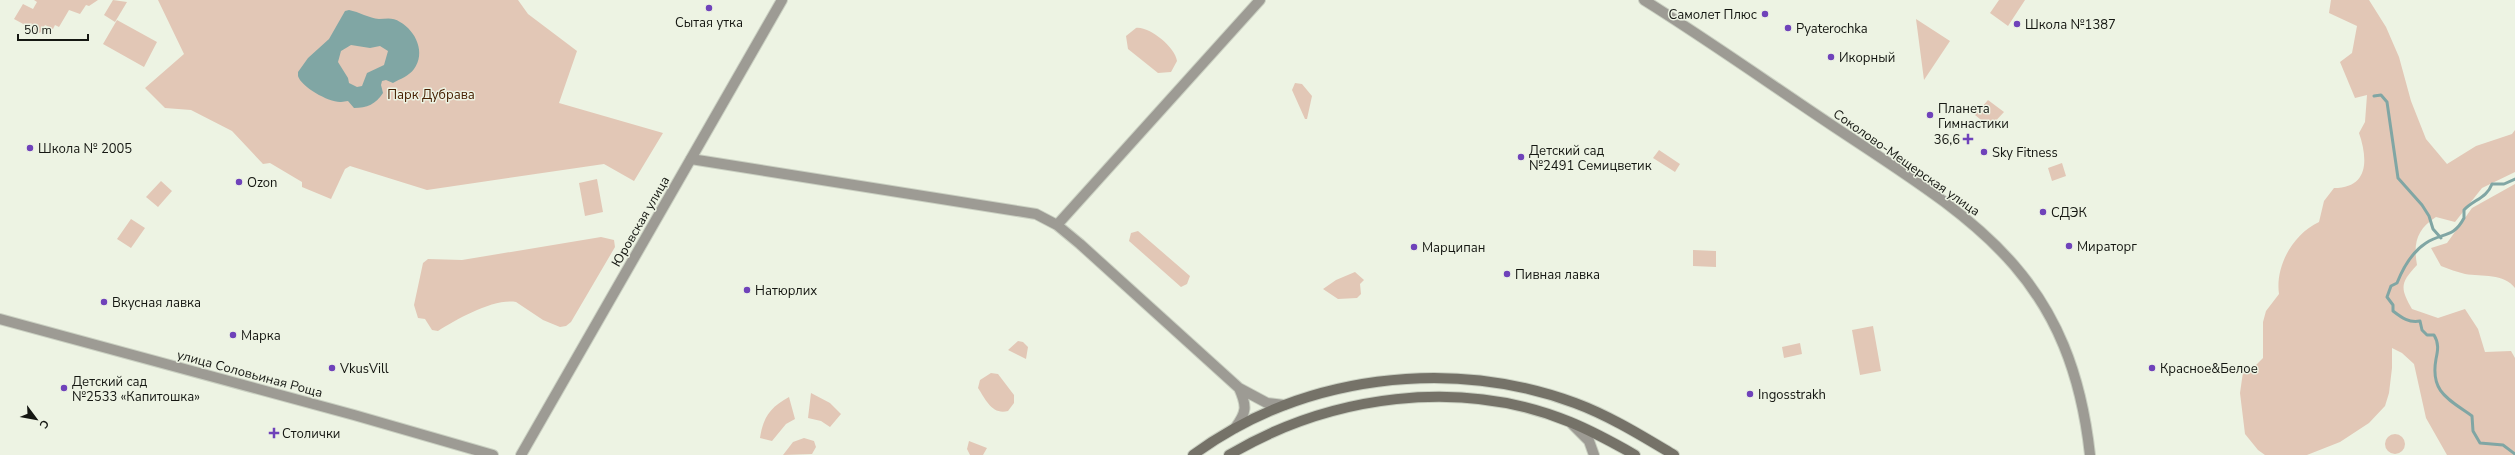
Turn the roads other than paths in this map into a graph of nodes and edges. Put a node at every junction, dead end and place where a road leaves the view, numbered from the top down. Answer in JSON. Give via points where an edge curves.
{"nodes":[{"id":1,"x":782,"y":0,"type":"edge"},
{"id":2,"x":1260,"y":0,"type":"edge"},
{"id":3,"x":1644,"y":0,"type":"edge"},
{"id":4,"x":691,"y":159,"type":"junction"},
{"id":5,"x":1058,"y":225,"type":"junction"},
{"id":6,"x":0,"y":319,"type":"edge"},
{"id":7,"x":1239,"y":388,"type":"junction"},
{"id":8,"x":1284,"y":405,"type":"junction"},
{"id":9,"x":1569,"y":422,"type":"junction"},
{"id":10,"x":1235,"y":428,"type":"junction"},
{"id":11,"x":493,"y":455,"type":"edge"},
{"id":12,"x":521,"y":455,"type":"edge"},
{"id":13,"x":1193,"y":455,"type":"edge"},
{"id":14,"x":1229,"y":455,"type":"edge"},
{"id":15,"x":1594,"y":455,"type":"edge"},
{"id":16,"x":1635,"y":455,"type":"edge"},
{"id":17,"x":1674,"y":455,"type":"edge"},
{"id":18,"x":2090,"y":455,"type":"edge"}],
"edges":[{"from":1,"to":4,"type":"street","name":"Юровская улица"},
{"from":2,"to":5,"type":"street"},
{"from":3,"to":18,"type":"street","name":"Соколово-Мещерская улица","via":[[1936,195],[1983,232],[2015,263],[2039,299],[2071,361],[2085,413]]},
{"from":4,"to":5,"type":"street","via":[[1036,214]]},
{"from":4,"to":12,"type":"street","name":"Юровская улица"},
{"from":5,"to":7,"type":"street"},
{"from":6,"to":11,"type":"street","name":"улица Соловьиная Роща"},
{"from":7,"to":8,"type":"street","via":[[1267,403]]},
{"from":7,"to":10,"type":"street","via":[[1246,403],[1244,413]]},
{"from":8,"to":10,"type":"main road"},
{"from":8,"to":17,"type":"main road","via":[[1336,389],[1367,383],[1407,378],[1474,380],[1540,392],[1575,403],[1601,414]]},
{"from":9,"to":14,"type":"main road","via":[[1502,403],[1436,397],[1407,398],[1357,405],[1307,418],[1263,436]]},
{"from":9,"to":15,"type":"street","via":[[1589,441]]},
{"from":9,"to":16,"type":"main road"},
{"from":10,"to":13,"type":"main road"}]}
